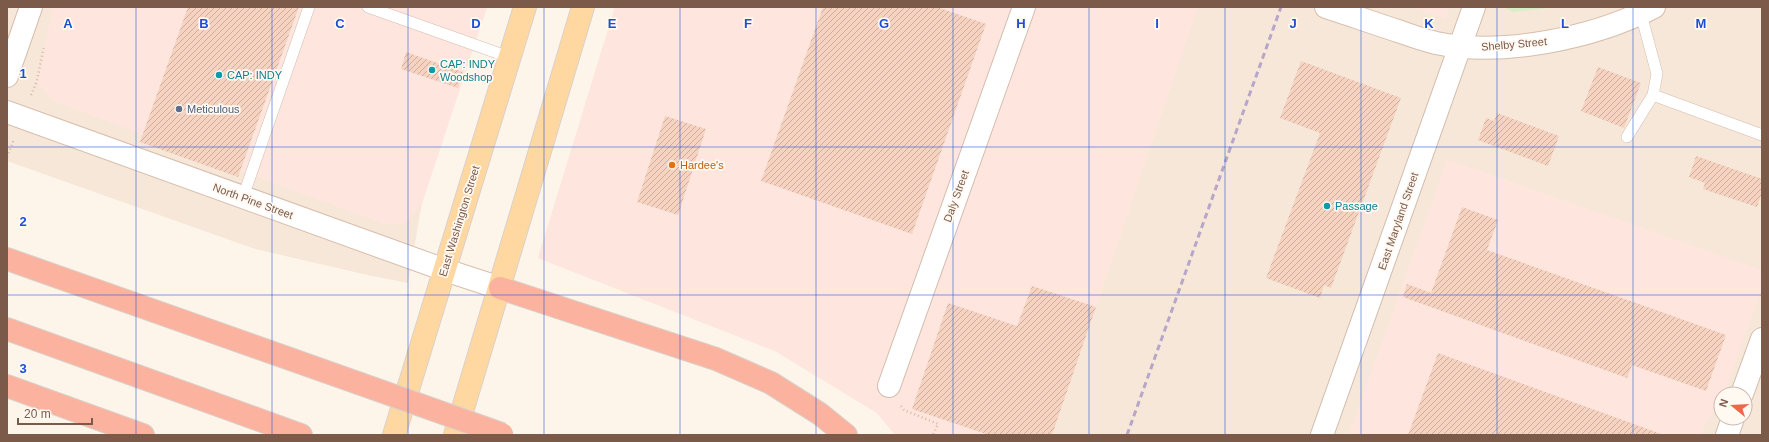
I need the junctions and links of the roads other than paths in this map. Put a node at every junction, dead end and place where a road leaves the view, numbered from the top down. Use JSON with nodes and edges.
{"nodes":[{"id":1,"x":32,"y":7,"type":"edge"},
{"id":2,"x":309,"y":7,"type":"edge"},
{"id":3,"x":368,"y":7,"type":"edge"},
{"id":4,"x":525,"y":7,"type":"edge"},
{"id":5,"x":583,"y":7,"type":"edge"},
{"id":6,"x":1024,"y":7,"type":"edge"},
{"id":7,"x":1326,"y":7,"type":"edge"},
{"id":8,"x":1474,"y":7,"type":"edge"},
{"id":9,"x":1647,"y":10,"type":"edge"},
{"id":10,"x":1460,"y":46,"type":"junction"},
{"id":11,"x":509,"y":57,"type":"junction"},
{"id":12,"x":7,"y":76,"type":"edge"},
{"id":13,"x":1653,"y":95,"type":"junction"},
{"id":14,"x":7,"y":112,"type":"edge"},
{"id":15,"x":1762,"y":135,"type":"edge"},
{"id":16,"x":1627,"y":137,"type":"dead end"},
{"id":17,"x":243,"y":197,"type":"junction"},
{"id":18,"x":7,"y":259,"type":"edge"},
{"id":19,"x":445,"y":270,"type":"junction"},
{"id":20,"x":500,"y":288,"type":"junction"},
{"id":21,"x":14,"y":331,"type":"edge"},
{"id":22,"x":1762,"y":339,"type":"edge"},
{"id":23,"x":7,"y":386,"type":"edge"},
{"id":24,"x":890,"y":386,"type":"road end"},
{"id":25,"x":1745,"y":386,"type":"edge"},
{"id":26,"x":504,"y":434,"type":"edge"},
{"id":27,"x":143,"y":435,"type":"edge"},
{"id":28,"x":301,"y":435,"type":"edge"},
{"id":29,"x":394,"y":435,"type":"edge"},
{"id":30,"x":455,"y":435,"type":"edge"},
{"id":31,"x":846,"y":435,"type":"edge"},
{"id":32,"x":1322,"y":435,"type":"edge"}],
"edges":[{"from":1,"to":12,"type":"street"},
{"from":2,"to":17,"type":"lane"},
{"from":3,"to":11,"type":"lane"},
{"from":4,"to":11,"type":"main road","name":"East Washington Street"},
{"from":5,"to":20,"type":"main road"},
{"from":6,"to":24,"type":"street","name":"Daly Street"},
{"from":7,"to":10,"type":"street","name":"Shelby Street"},
{"from":8,"to":10,"type":"street","name":"East Maryland Street"},
{"from":9,"to":10,"type":"street","name":"Shelby Street"},
{"from":9,"to":13,"type":"lane"},
{"from":10,"to":32,"type":"street","name":"East Maryland Street"},
{"from":11,"to":19,"type":"main road","name":"East Washington Street"},
{"from":13,"to":15,"type":"lane"},
{"from":13,"to":16,"type":"lane"},
{"from":14,"to":17,"type":"street","name":"North Pine Street"},
{"from":17,"to":19,"type":"street","name":"North Pine Street"},
{"from":18,"to":26,"type":"highway","bridge":true},
{"from":19,"to":20,"type":"street","name":"North Pine Street"},
{"from":19,"to":29,"type":"main road","name":"East Washington Street"},
{"from":20,"to":30,"type":"main road"},
{"from":20,"to":31,"type":"highway"},
{"from":21,"to":28,"type":"highway"},
{"from":22,"to":25,"type":"street"},
{"from":23,"to":27,"type":"highway"}]}
